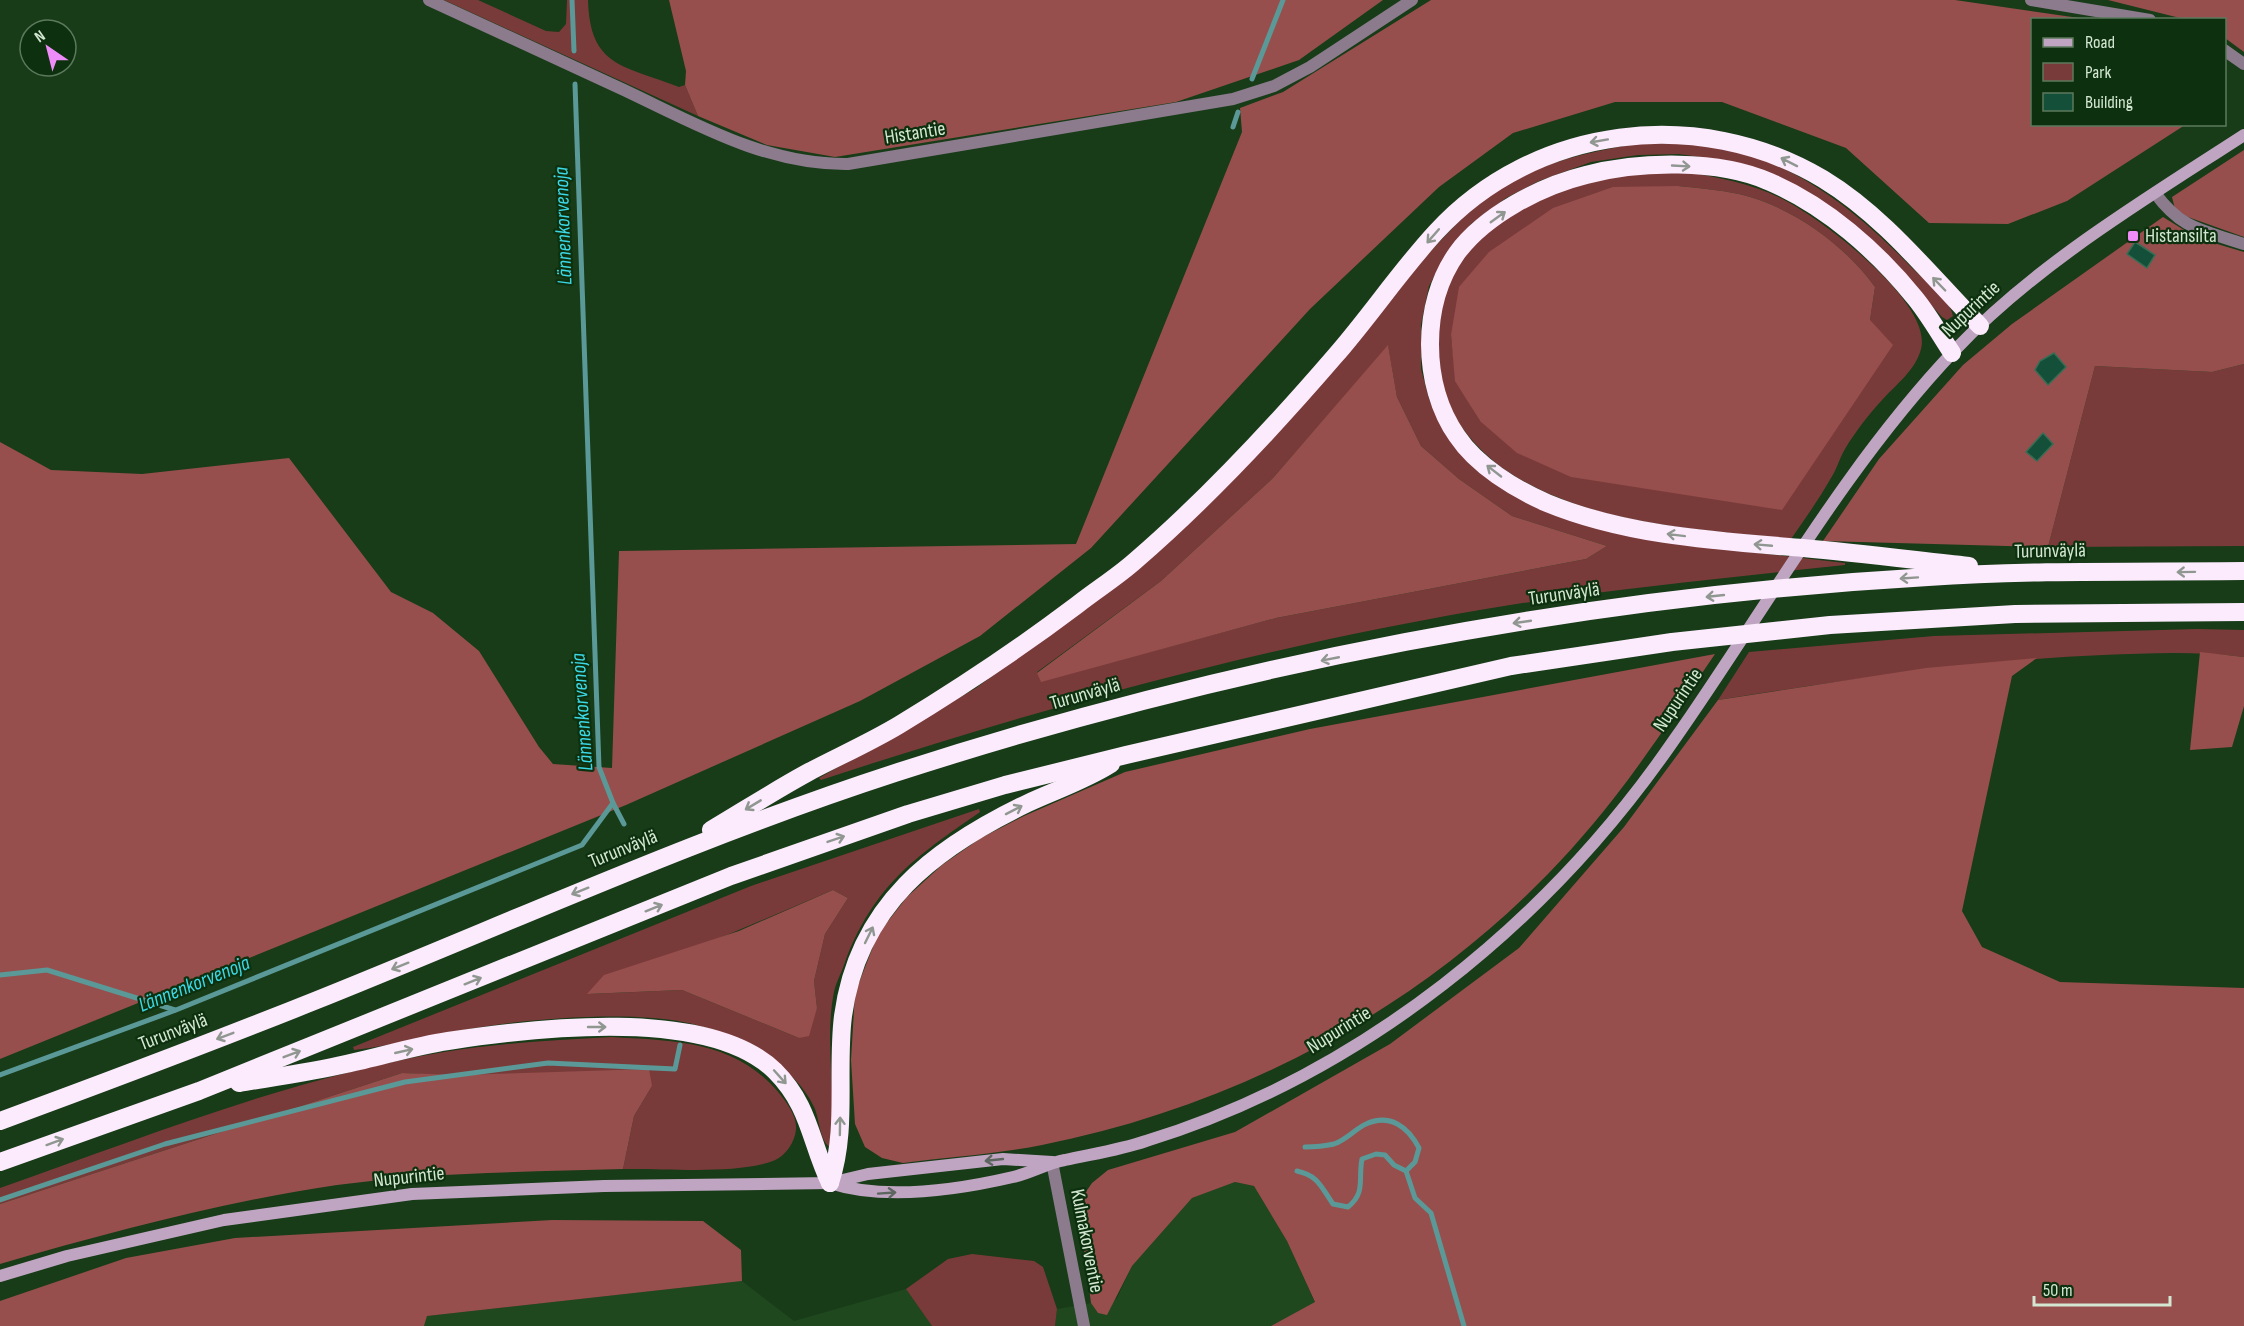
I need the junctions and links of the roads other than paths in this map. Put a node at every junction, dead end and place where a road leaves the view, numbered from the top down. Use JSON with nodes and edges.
{"nodes":[{"id":1,"x":429,"y":0,"type":"edge"},
{"id":2,"x":1412,"y":0,"type":"edge"},
{"id":3,"x":2031,"y":0,"type":"edge"},
{"id":4,"x":2138,"y":18,"type":"edge"},
{"id":5,"x":2226,"y":51,"type":"edge"},
{"id":6,"x":2244,"y":64,"type":"edge"},
{"id":7,"x":2244,"y":135,"type":"edge"},
{"id":8,"x":2156,"y":193,"type":"junction"},
{"id":9,"x":2244,"y":244,"type":"edge"},
{"id":10,"x":1980,"y":326,"type":"junction"},
{"id":11,"x":1952,"y":353,"type":"junction"},
{"id":12,"x":2244,"y":571,"type":"edge"},
{"id":13,"x":2030,"y":573,"type":"junction"},
{"id":14,"x":2244,"y":612,"type":"edge"},
{"id":15,"x":1126,"y":755,"type":"junction"},
{"id":16,"x":673,"y":853,"type":"junction"},
{"id":17,"x":199,"y":1091,"type":"junction"},
{"id":18,"x":0,"y":1121,"type":"edge"},
{"id":19,"x":0,"y":1162,"type":"edge"},
{"id":20,"x":1052,"y":1162,"type":"junction"},
{"id":21,"x":830,"y":1183,"type":"junction"},
{"id":22,"x":0,"y":1276,"type":"edge"},
{"id":23,"x":1084,"y":1326,"type":"edge"}],
"edges":[{"from":1,"to":2,"type":"street","name":"Histantie"},
{"from":3,"to":4,"type":"street"},
{"from":5,"to":6,"type":"street"},
{"from":7,"to":8,"type":"main road","name":"Nupurintie"},
{"from":8,"to":9,"type":"street"},
{"from":8,"to":10,"type":"main road","name":"Nupurintie"},
{"from":10,"to":11,"type":"main road","name":"Nupurintie"},
{"from":10,"to":16,"type":"highway","one_way":true},
{"from":13,"to":11,"type":"highway","one_way":true},
{"from":11,"to":20,"type":"main road","name":"Nupurintie"},
{"from":12,"to":13,"type":"highway","name":"Turunväylä","one_way":true},
{"from":13,"to":16,"type":"highway","name":"Turunväylä","one_way":true},
{"from":14,"to":15,"type":"highway"},
{"from":17,"to":15,"type":"highway","one_way":true},
{"from":21,"to":15,"type":"highway","one_way":true},
{"from":16,"to":18,"type":"highway","name":"Turunväylä","one_way":true},
{"from":19,"to":17,"type":"highway","one_way":true},
{"from":17,"to":21,"type":"highway","one_way":true},
{"from":20,"to":21,"type":"main road","name":"Nupurintie","one_way":true},
{"from":21,"to":20,"type":"main road","name":"Nupurintie","one_way":true},
{"from":20,"to":23,"type":"street","name":"Kulmakorventie"},
{"from":21,"to":22,"type":"main road","name":"Nupurintie"}]}
